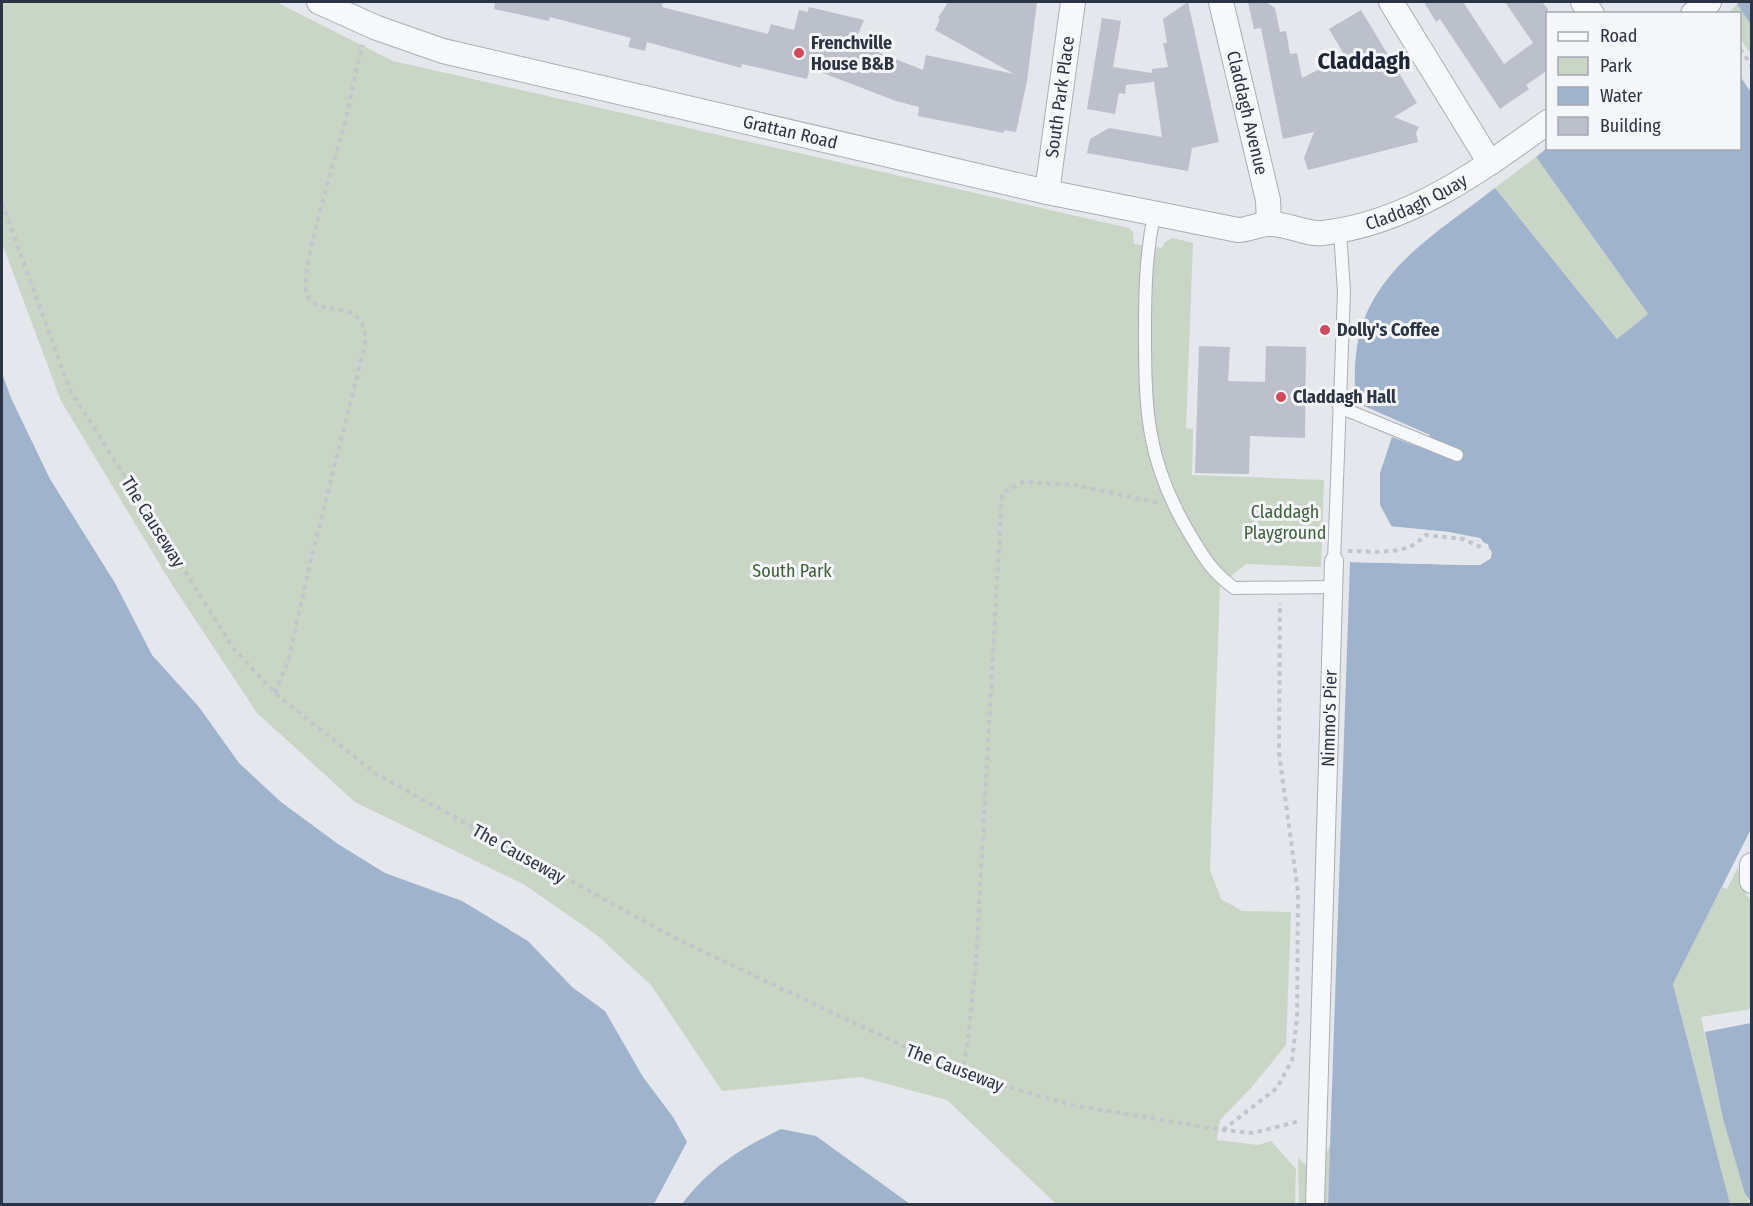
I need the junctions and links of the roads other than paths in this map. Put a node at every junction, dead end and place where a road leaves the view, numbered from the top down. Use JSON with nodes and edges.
{"nodes":[{"id":1,"x":319,"y":2,"type":"edge"},
{"id":2,"x":1073,"y":2,"type":"edge"},
{"id":3,"x":1221,"y":2,"type":"edge"},
{"id":4,"x":1391,"y":2,"type":"edge"},
{"id":5,"x":1709,"y":2,"type":"edge"},
{"id":6,"x":1696,"y":12,"type":"edge"},
{"id":7,"x":1546,"y":123,"type":"edge"},
{"id":8,"x":1490,"y":163,"type":"junction"},
{"id":9,"x":1047,"y":192,"type":"junction"},
{"id":10,"x":1154,"y":215,"type":"junction"},
{"id":11,"x":1269,"y":224,"type":"junction"},
{"id":12,"x":1340,"y":231,"type":"junction"},
{"id":13,"x":1339,"y":407,"type":"junction"},
{"id":14,"x":1457,"y":455,"type":"dead end"},
{"id":15,"x":1334,"y":556,"type":"joint"},
{"id":16,"x":1334,"y":587,"type":"junction"},
{"id":17,"x":1752,"y":865,"type":"edge"},
{"id":18,"x":1752,"y":881,"type":"edge"},
{"id":19,"x":1315,"y":1204,"type":"edge"}],
"edges":[{"from":1,"to":9,"type":"street","name":"Grattan Road"},
{"from":2,"to":9,"type":"street","name":"South Park Place"},
{"from":3,"to":11,"type":"street","name":"Claddagh Avenue"},
{"from":4,"to":8,"type":"street"},
{"from":5,"to":6,"type":"street"},
{"from":7,"to":8,"type":"street","name":"Claddagh Quay"},
{"from":8,"to":12,"type":"street","name":"Claddagh Quay"},
{"from":9,"to":10,"type":"street","name":"Grattan Road"},
{"from":10,"to":11,"type":"street","name":"Grattan Road"},
{"from":10,"to":16,"type":"lane"},
{"from":11,"to":12,"type":"street","name":"Claddagh Quay"},
{"from":12,"to":13,"type":"lane","name":"Nimmo's Pier"},
{"from":13,"to":14,"type":"lane"},
{"from":13,"to":15,"type":"lane","name":"Nimmo's Pier"},
{"from":15,"to":16,"type":"street","name":"Nimmo's Pier"},
{"from":16,"to":19,"type":"street","name":"Nimmo's Pier"},
{"from":17,"to":18,"type":"street"}]}
